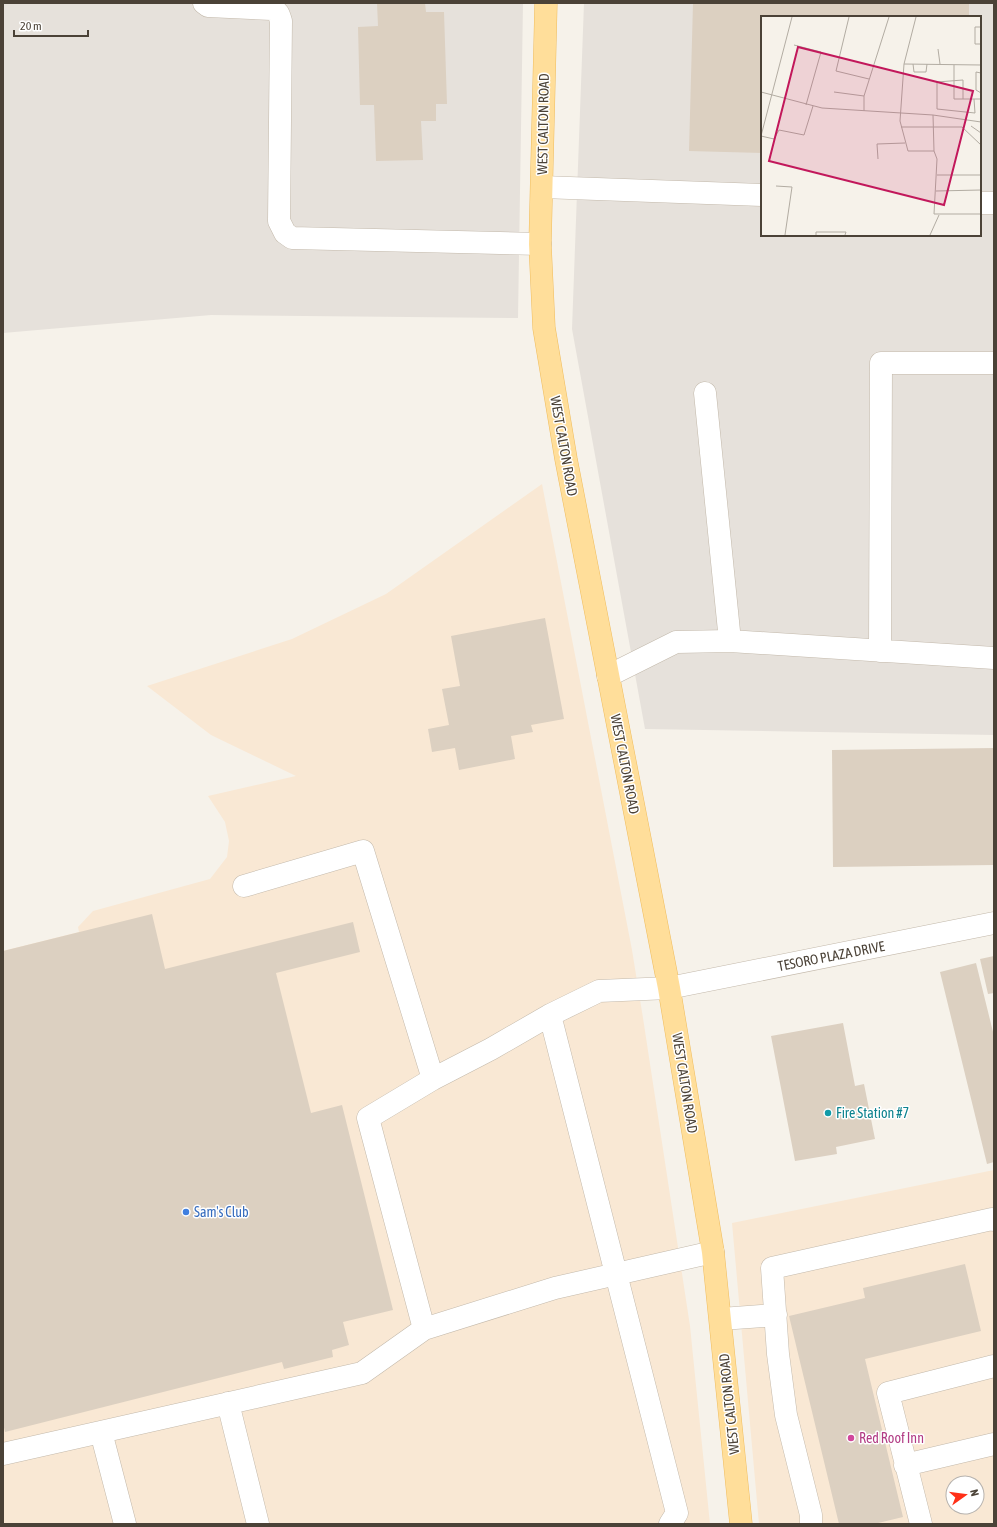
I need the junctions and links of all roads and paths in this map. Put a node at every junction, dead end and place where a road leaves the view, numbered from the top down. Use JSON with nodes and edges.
{"nodes":[{"id":1,"x":204,"y":3,"type":"edge"},
{"id":2,"x":546,"y":3,"type":"edge"},
{"id":3,"x":542,"y":186,"type":"junction"},
{"id":4,"x":761,"y":195,"type":"edge"},
{"id":5,"x":981,"y":203,"type":"edge"},
{"id":6,"x":994,"y":203,"type":"edge"},
{"id":7,"x":540,"y":244,"type":"junction"},
{"id":8,"x":994,"y":363,"type":"edge"},
{"id":9,"x":705,"y":393,"type":"dead end"},
{"id":10,"x":730,"y":641,"type":"junction"},
{"id":11,"x":880,"y":651,"type":"junction"},
{"id":12,"x":994,"y":658,"type":"edge"},
{"id":13,"x":608,"y":676,"type":"junction"},
{"id":14,"x":244,"y":886,"type":"dead end"},
{"id":15,"x":994,"y":923,"type":"edge"},
{"id":16,"x":669,"y":988,"type":"junction"},
{"id":17,"x":550,"y":1015,"type":"junction"},
{"id":18,"x":433,"y":1079,"type":"junction"},
{"id":19,"x":994,"y":1220,"type":"edge"},
{"id":20,"x":713,"y":1252,"type":"junction"},
{"id":21,"x":617,"y":1273,"type":"junction"},
{"id":22,"x":776,"y":1315,"type":"junction"},
{"id":23,"x":721,"y":1319,"type":"junction"},
{"id":24,"x":424,"y":1329,"type":"junction"},
{"id":25,"x":994,"y":1366,"type":"edge"},
{"id":26,"x":228,"y":1403,"type":"junction"},
{"id":27,"x":101,"y":1432,"type":"junction"},
{"id":28,"x":994,"y":1444,"type":"edge"},
{"id":29,"x":3,"y":1454,"type":"edge"},
{"id":30,"x":905,"y":1466,"type":"junction"},
{"id":31,"x":125,"y":1524,"type":"edge"},
{"id":32,"x":258,"y":1524,"type":"edge"},
{"id":33,"x":670,"y":1524,"type":"edge"},
{"id":34,"x":741,"y":1524,"type":"edge"},
{"id":35,"x":811,"y":1524,"type":"edge"},
{"id":36,"x":921,"y":1524,"type":"edge"}],
"edges":[{"from":1,"to":7,"type":"street"},
{"from":2,"to":3,"type":"main road","name":"WEST CALTON ROAD"},
{"from":3,"to":4,"type":"street"},
{"from":3,"to":7,"type":"main road","name":"WEST CALTON ROAD"},
{"from":5,"to":6,"type":"street"},
{"from":7,"to":13,"type":"main road","name":"WEST CALTON ROAD"},
{"from":8,"to":11,"type":"street"},
{"from":9,"to":10,"type":"street"},
{"from":10,"to":11,"type":"street"},
{"from":10,"to":13,"type":"street"},
{"from":11,"to":12,"type":"street"},
{"from":13,"to":16,"type":"main road","name":"WEST CALTON ROAD"},
{"from":14,"to":18,"type":"street"},
{"from":15,"to":16,"type":"street","name":"TESORO PLAZA DRIVE"},
{"from":16,"to":17,"type":"street","name":"TESORO PLAZA DRIVE"},
{"from":16,"to":20,"type":"main road","name":"WEST CALTON ROAD"},
{"from":17,"to":18,"type":"street","name":"TESORO PLAZA DRIVE"},
{"from":17,"to":21,"type":"street"},
{"from":18,"to":24,"type":"street","name":"TESORO PLAZA DRIVE"},
{"from":19,"to":22,"type":"street"},
{"from":20,"to":21,"type":"street"},
{"from":20,"to":23,"type":"main road","name":"WEST CALTON ROAD"},
{"from":21,"to":24,"type":"street"},
{"from":21,"to":33,"type":"street"},
{"from":22,"to":23,"type":"street"},
{"from":22,"to":35,"type":"street"},
{"from":23,"to":34,"type":"main road","name":"WEST CALTON ROAD"},
{"from":24,"to":26,"type":"street"},
{"from":25,"to":30,"type":"street"},
{"from":26,"to":27,"type":"street"},
{"from":26,"to":32,"type":"street"},
{"from":27,"to":29,"type":"street"},
{"from":27,"to":31,"type":"street"},
{"from":28,"to":30,"type":"street"},
{"from":30,"to":36,"type":"street"}]}
